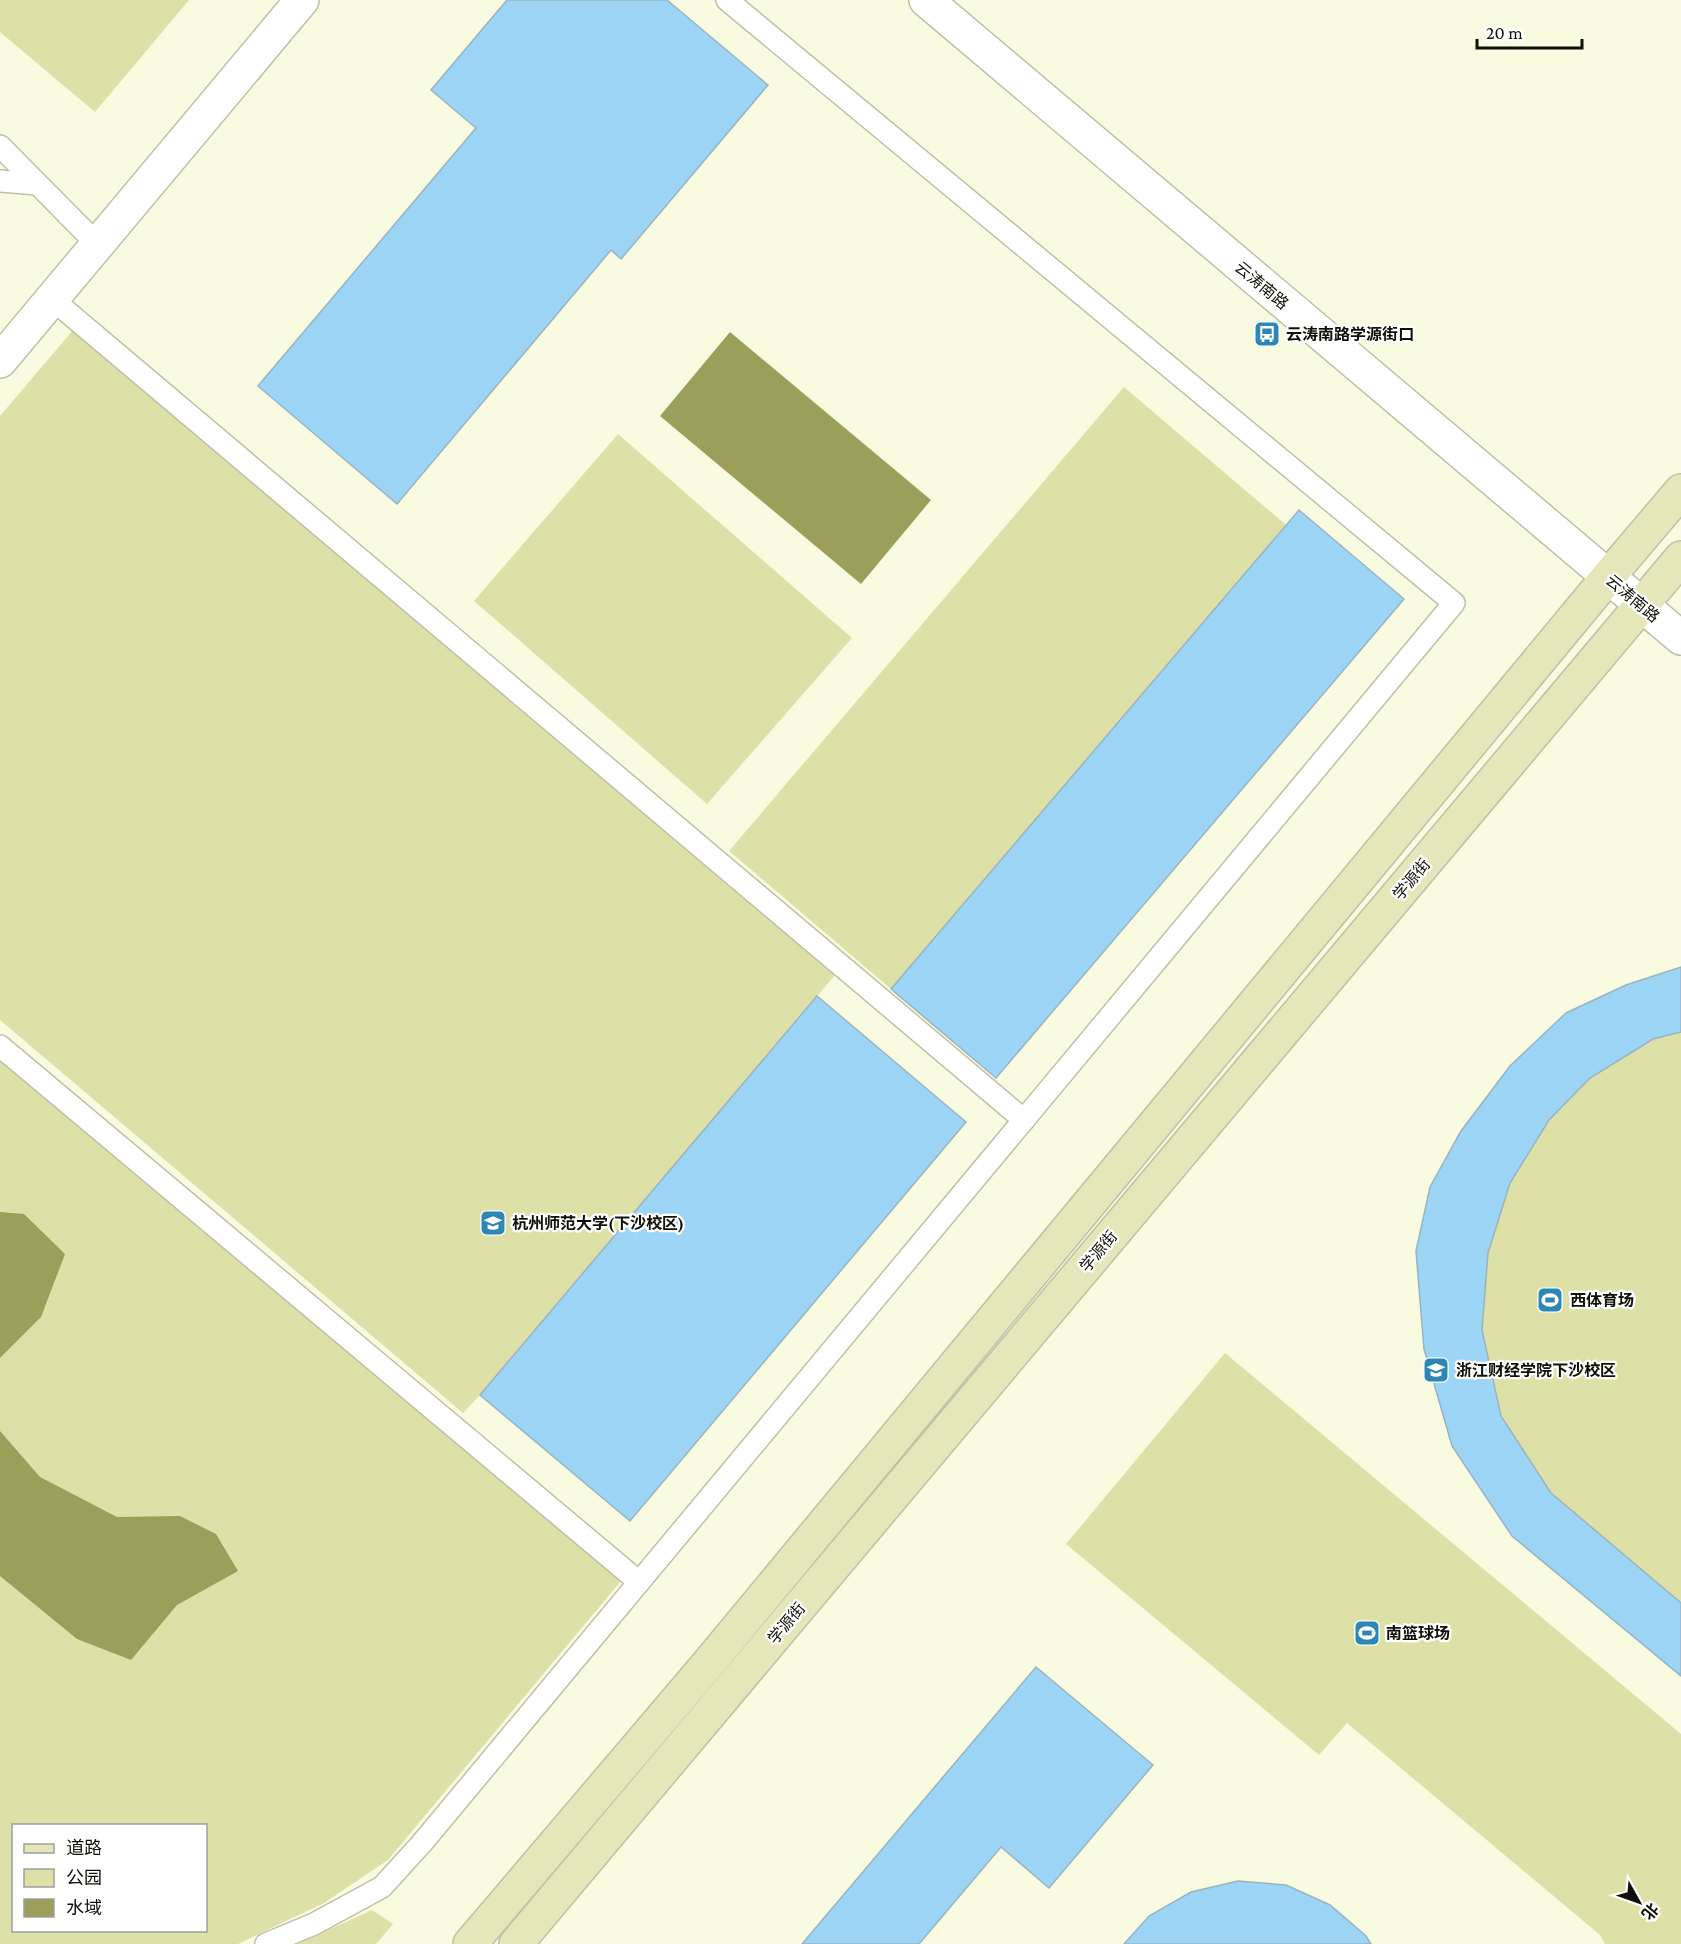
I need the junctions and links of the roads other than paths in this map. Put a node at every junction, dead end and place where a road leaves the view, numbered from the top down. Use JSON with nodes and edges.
{"nodes":[{"id":1,"x":302,"y":0,"type":"edge"},
{"id":2,"x":727,"y":0,"type":"edge"},
{"id":3,"x":926,"y":0,"type":"edge"},
{"id":4,"x":0,"y":146,"type":"edge"},
{"id":5,"x":0,"y":181,"type":"edge"},
{"id":6,"x":36,"y":184,"type":"junction"},
{"id":7,"x":97,"y":244,"type":"junction"},
{"id":8,"x":52,"y":299,"type":"junction"},
{"id":9,"x":0,"y":361,"type":"edge"},
{"id":10,"x":1681,"y":491,"type":"edge"},
{"id":11,"x":1681,"y":558,"type":"edge"},
{"id":12,"x":1608,"y":577,"type":"junction"},
{"id":13,"x":1641,"y":605,"type":"junction"},
{"id":14,"x":1681,"y":638,"type":"edge"},
{"id":15,"x":0,"y":1046,"type":"edge"},
{"id":16,"x":1024,"y":1120,"type":"junction"},
{"id":17,"x":639,"y":1582,"type":"junction"},
{"id":18,"x":266,"y":1944,"type":"edge"},
{"id":19,"x":470,"y":1944,"type":"edge"},
{"id":20,"x":516,"y":1944,"type":"edge"}],
"edges":[{"from":1,"to":7,"type":"street"},
{"from":2,"to":16,"type":"lane"},
{"from":3,"to":12,"type":"street","name":"云涛南路"},
{"from":4,"to":6,"type":"lane"},
{"from":5,"to":6,"type":"lane"},
{"from":6,"to":7,"type":"lane"},
{"from":7,"to":8,"type":"street"},
{"from":8,"to":9,"type":"street"},
{"from":8,"to":16,"type":"lane"},
{"from":10,"to":12,"type":"main road"},
{"from":11,"to":13,"type":"main road","name":"学源街"},
{"from":12,"to":13,"type":"street","name":"云涛南路"},
{"from":12,"to":19,"type":"main road"},
{"from":13,"to":14,"type":"street","name":"云涛南路"},
{"from":13,"to":20,"type":"main road","name":"学源街"},
{"from":15,"to":17,"type":"lane"},
{"from":16,"to":17,"type":"lane"},
{"from":17,"to":18,"type":"lane"}]}
